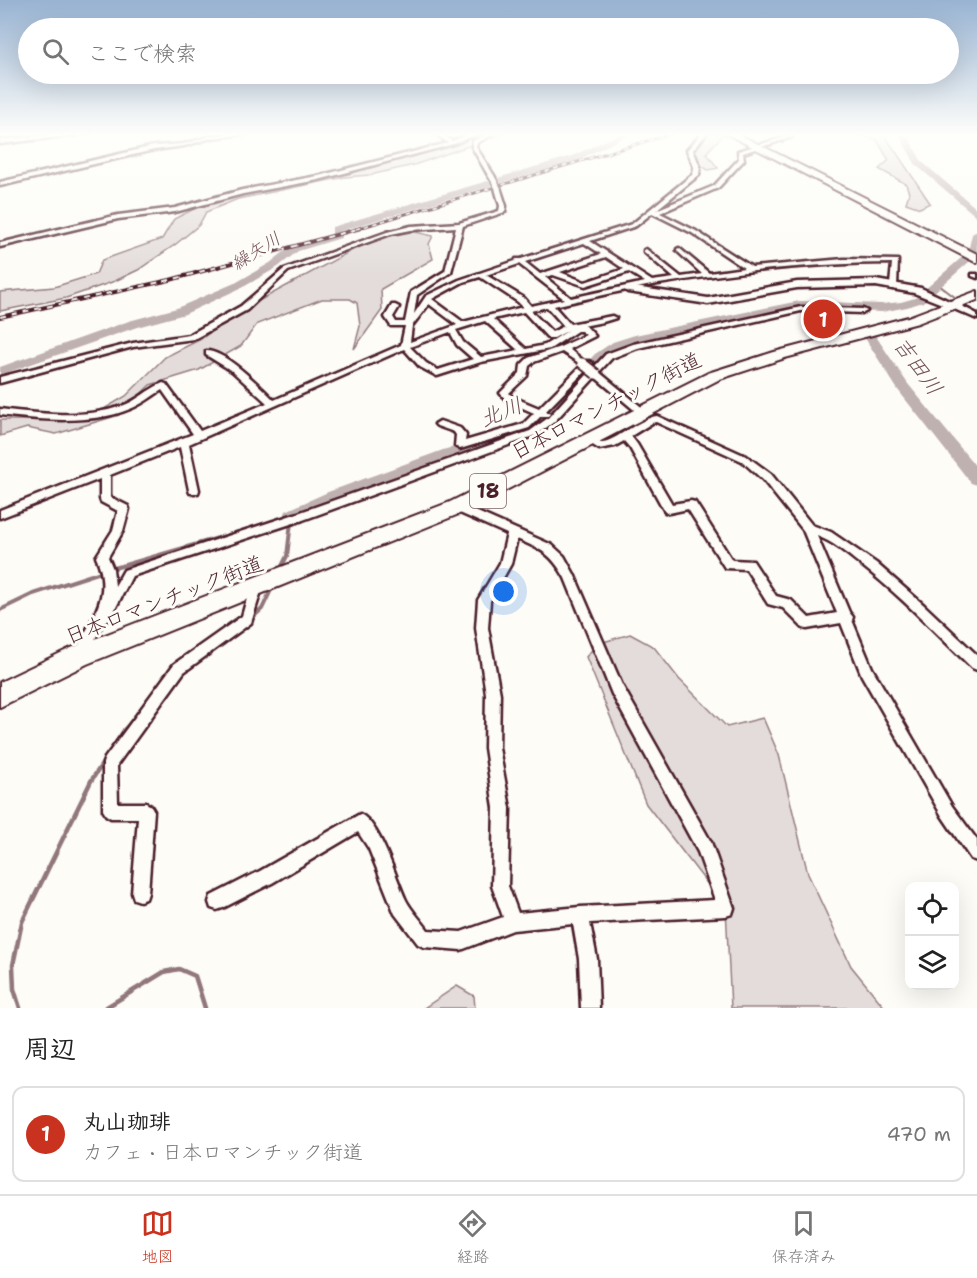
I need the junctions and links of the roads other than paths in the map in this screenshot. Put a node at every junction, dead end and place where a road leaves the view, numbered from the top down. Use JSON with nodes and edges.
{"nodes":[{"id":1,"x":17,"y":180,"type":"edge"},
{"id":2,"x":307,"y":180,"type":"edge"},
{"id":3,"x":494,"y":180,"type":"edge"},
{"id":4,"x":690,"y":180,"type":"edge"},
{"id":5,"x":722,"y":180,"type":"edge"},
{"id":6,"x":822,"y":180,"type":"edge"},
{"id":7,"x":0,"y":184,"type":"edge"},
{"id":8,"x":654,"y":211,"type":"junction"},
{"id":9,"x":460,"y":225,"type":"junction"},
{"id":10,"x":584,"y":240,"type":"junction"},
{"id":11,"x":0,"y":244,"type":"edge"},
{"id":12,"x":679,"y":250,"type":"dead end"},
{"id":13,"x":646,"y":251,"type":"dead end"},
{"id":14,"x":608,"y":254,"type":"junction"},
{"id":15,"x":971,"y":257,"type":"edge"},
{"id":16,"x":518,"y":260,"type":"junction"},
{"id":17,"x":630,"y":269,"type":"junction"},
{"id":18,"x":751,"y":269,"type":"junction"},
{"id":19,"x":553,"y":272,"type":"junction"},
{"id":20,"x":480,"y":274,"type":"junction"},
{"id":21,"x":708,"y":275,"type":"junction"},
{"id":22,"x":539,"y":277,"type":"junction"},
{"id":23,"x":680,"y":279,"type":"junction"},
{"id":24,"x":651,"y":284,"type":"junction"},
{"id":25,"x":894,"y":285,"type":"junction"},
{"id":26,"x":628,"y":289,"type":"junction"},
{"id":27,"x":977,"y":295,"type":"edge"},
{"id":28,"x":428,"y":300,"type":"junction"},
{"id":29,"x":569,"y":300,"type":"junction"},
{"id":30,"x":947,"y":302,"type":"junction"},
{"id":31,"x":548,"y":304,"type":"junction"},
{"id":32,"x":395,"y":307,"type":"dead end"},
{"id":33,"x":526,"y":309,"type":"junction"},
{"id":34,"x":863,"y":311,"type":"dead end"},
{"id":35,"x":977,"y":317,"type":"edge"},
{"id":36,"x":487,"y":318,"type":"junction"},
{"id":37,"x":612,"y":318,"type":"dead end"},
{"id":38,"x":411,"y":324,"type":"junction"},
{"id":39,"x":462,"y":325,"type":"junction"},
{"id":40,"x":567,"y":325,"type":"junction"},
{"id":41,"x":451,"y":328,"type":"junction"},
{"id":42,"x":405,"y":346,"type":"junction"},
{"id":43,"x":563,"y":349,"type":"junction"},
{"id":44,"x":524,"y":351,"type":"junction"},
{"id":45,"x":208,"y":353,"type":"dead end"},
{"id":46,"x":479,"y":360,"type":"junction"},
{"id":47,"x":586,"y":363,"type":"junction"},
{"id":48,"x":592,"y":376,"type":"junction"},
{"id":49,"x":0,"y":380,"type":"edge"},
{"id":50,"x":273,"y":404,"type":"junction"},
{"id":51,"x":0,"y":412,"type":"edge"},
{"id":52,"x":540,"y":412,"type":"junction"},
{"id":53,"x":642,"y":412,"type":"junction"},
{"id":54,"x":554,"y":417,"type":"junction"},
{"id":55,"x":440,"y":424,"type":"dead end"},
{"id":56,"x":198,"y":435,"type":"junction"},
{"id":57,"x":624,"y":435,"type":"junction"},
{"id":58,"x":588,"y":439,"type":"junction"},
{"id":59,"x":184,"y":442,"type":"junction"},
{"id":60,"x":105,"y":472,"type":"junction"},
{"id":61,"x":194,"y":490,"type":"dead end"},
{"id":62,"x":457,"y":507,"type":"junction"},
{"id":63,"x":0,"y":514,"type":"edge"},
{"id":64,"x":808,"y":528,"type":"junction"},
{"id":65,"x":513,"y":533,"type":"junction"},
{"id":66,"x":256,"y":588,"type":"junction"},
{"id":67,"x":847,"y":617,"type":"junction"},
{"id":68,"x":98,"y":620,"type":"junction"},
{"id":69,"x":79,"y":656,"type":"junction"},
{"id":70,"x":977,"y":664,"type":"edge"},
{"id":71,"x":0,"y":695,"type":"edge"},
{"id":72,"x":977,"y":853,"type":"edge"},
{"id":73,"x":140,"y":893,"type":"dead end"},
{"id":74,"x":217,"y":902,"type":"dead end"},
{"id":75,"x":580,"y":915,"type":"junction"},
{"id":76,"x":513,"y":922,"type":"junction"},
{"id":77,"x":590,"y":1008,"type":"edge"}],
"edges":[{"from":1,"to":7,"type":"street"},
{"from":2,"to":11,"type":"street"},
{"from":3,"to":9,"type":"street","bridge":true},
{"from":4,"to":8,"type":"street"},
{"from":5,"to":8,"type":"street"},
{"from":6,"to":15,"type":"highway"},
{"from":8,"to":10,"type":"street"},
{"from":8,"to":18,"type":"street"},
{"from":9,"to":38,"type":"street"},
{"from":9,"to":49,"type":"street"},
{"from":10,"to":14,"type":"street"},
{"from":10,"to":16,"type":"street"},
{"from":12,"to":21,"type":"street"},
{"from":13,"to":23,"type":"street"},
{"from":14,"to":17,"type":"street"},
{"from":14,"to":19,"type":"street"},
{"from":16,"to":20,"type":"street"},
{"from":16,"to":22,"type":"street"},
{"from":17,"to":19,"type":"street"},
{"from":17,"to":24,"type":"street"},
{"from":18,"to":21,"type":"street"},
{"from":18,"to":25,"type":"street"},
{"from":19,"to":22,"type":"street"},
{"from":20,"to":28,"type":"street"},
{"from":20,"to":33,"type":"street"},
{"from":21,"to":23,"type":"street"},
{"from":22,"to":29,"type":"street"},
{"from":23,"to":24,"type":"street"},
{"from":24,"to":26,"type":"street"},
{"from":25,"to":26,"type":"street"},
{"from":25,"to":30,"type":"street"},
{"from":26,"to":29,"type":"street"},
{"from":27,"to":30,"type":"highway","name":"日本ロマンチック街道","number":"18"},
{"from":28,"to":38,"type":"street"},
{"from":28,"to":39,"type":"street"},
{"from":29,"to":31,"type":"street"},
{"from":30,"to":35,"type":"street"},
{"from":30,"to":53,"type":"highway","name":"日本ロマンチック街道","number":"18"},
{"from":31,"to":33,"type":"street"},
{"from":31,"to":40,"type":"street"},
{"from":32,"to":38,"type":"street"},
{"from":33,"to":36,"type":"street"},
{"from":33,"to":40,"type":"street"},
{"from":34,"to":48,"type":"street"},
{"from":36,"to":39,"type":"street"},
{"from":36,"to":44,"type":"street"},
{"from":37,"to":40,"type":"street"},
{"from":38,"to":42,"type":"street"},
{"from":39,"to":41,"type":"street"},
{"from":41,"to":42,"type":"street"},
{"from":41,"to":46,"type":"street"},
{"from":42,"to":46,"type":"street"},
{"from":42,"to":50,"type":"street"},
{"from":43,"to":44,"type":"street"},
{"from":43,"to":47,"type":"street"},
{"from":43,"to":52,"type":"street"},
{"from":44,"to":46,"type":"street"},
{"from":45,"to":50,"type":"street"},
{"from":47,"to":48,"type":"street","bridge":true},
{"from":47,"to":52,"type":"street"},
{"from":48,"to":53,"type":"street"},
{"from":48,"to":54,"type":"street"},
{"from":50,"to":56,"type":"street"},
{"from":51,"to":56,"type":"street"},
{"from":52,"to":54,"type":"street"},
{"from":52,"to":55,"type":"street"},
{"from":53,"to":58,"type":"highway","name":"日本ロマンチック街道","number":"18"},
{"from":54,"to":68,"type":"street"},
{"from":56,"to":59,"type":"street"},
{"from":57,"to":58,"type":"street"},
{"from":57,"to":64,"type":"street"},
{"from":57,"to":67,"type":"street"},
{"from":58,"to":62,"type":"highway","name":"日本ロマンチック街道","number":"18"},
{"from":59,"to":60,"type":"street"},
{"from":59,"to":61,"type":"street"},
{"from":60,"to":63,"type":"street"},
{"from":60,"to":68,"type":"street"},
{"from":62,"to":65,"type":"street"},
{"from":62,"to":66,"type":"highway","name":"日本ロマンチック街道","number":"18"},
{"from":64,"to":67,"type":"street"},
{"from":64,"to":70,"type":"street"},
{"from":65,"to":75,"type":"street"},
{"from":65,"to":76,"type":"street"},
{"from":66,"to":69,"type":"highway","name":"日本ロマンチック街道","number":"18"},
{"from":66,"to":73,"type":"street"},
{"from":67,"to":72,"type":"street"},
{"from":68,"to":69,"type":"street"},
{"from":69,"to":71,"type":"highway","name":"日本ロマンチック街道","number":"18"},
{"from":74,"to":76,"type":"street"},
{"from":75,"to":76,"type":"street"},
{"from":75,"to":77,"type":"street"}]}
